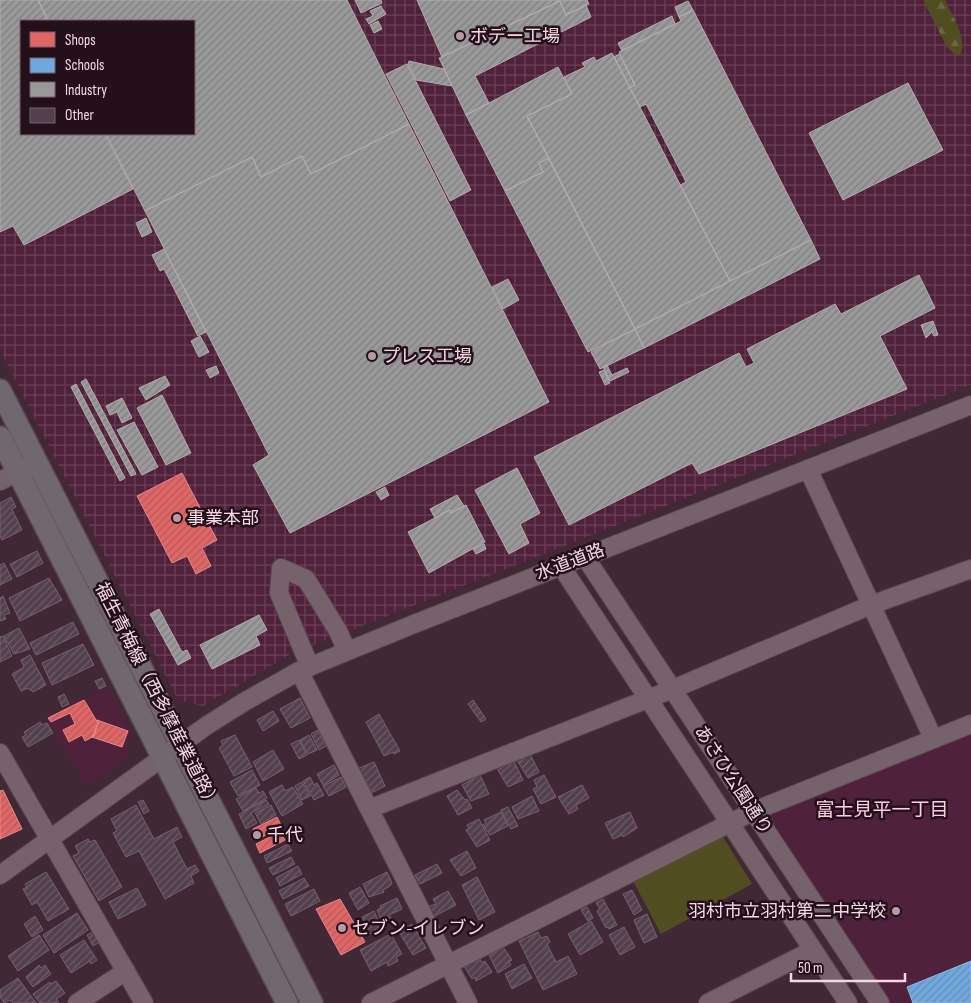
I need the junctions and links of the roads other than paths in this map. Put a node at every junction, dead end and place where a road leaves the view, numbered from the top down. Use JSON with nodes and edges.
{"nodes":[{"id":1,"x":0,"y":390,"type":"edge"},
{"id":2,"x":971,"y":406,"type":"edge"},
{"id":3,"x":0,"y":437,"type":"edge"},
{"id":4,"x":37,"y":463,"type":"junction"},
{"id":5,"x":808,"y":469,"type":"junction"},
{"id":6,"x":9,"y":477,"type":"edge"},
{"id":7,"x":586,"y":557,"type":"junction"},
{"id":8,"x":561,"y":566,"type":"junction"},
{"id":9,"x":971,"y":569,"type":"edge"},
{"id":10,"x":871,"y":605,"type":"junction"},
{"id":11,"x":347,"y":651,"type":"junction"},
{"id":12,"x":305,"y":669,"type":"junction"},
{"id":13,"x":673,"y":689,"type":"junction"},
{"id":14,"x":647,"y":699,"type":"junction"},
{"id":15,"x":971,"y":724,"type":"edge"},
{"id":16,"x":933,"y":738,"type":"junction"},
{"id":17,"x":182,"y":744,"type":"junction"},
{"id":18,"x":0,"y":753,"type":"edge"},
{"id":19,"x":163,"y":758,"type":"junction"},
{"id":20,"x":369,"y":809,"type":"junction"},
{"id":21,"x":754,"y":811,"type":"junction"},
{"id":22,"x":731,"y":824,"type":"junction"},
{"id":23,"x":50,"y":839,"type":"junction"},
{"id":24,"x":0,"y":875,"type":"edge"},
{"id":25,"x":813,"y":950,"type":"junction"},
{"id":26,"x":448,"y":964,"type":"junction"},
{"id":27,"x":126,"y":972,"type":"junction"},
{"id":28,"x":88,"y":1000,"type":"edge"},
{"id":29,"x":144,"y":1003,"type":"edge"},
{"id":30,"x":287,"y":1003,"type":"edge"},
{"id":31,"x":312,"y":1003,"type":"edge"},
{"id":32,"x":371,"y":1003,"type":"edge"},
{"id":33,"x":468,"y":1003,"type":"edge"},
{"id":34,"x":708,"y":1003,"type":"edge"},
{"id":35,"x":848,"y":1003,"type":"edge"},
{"id":36,"x":880,"y":1003,"type":"edge"}],
"edges":[{"from":1,"to":4,"type":"main road","name":"福生青梅線（西多摩産業道路）"},
{"from":2,"to":5,"type":"street","name":"水道道路"},
{"from":3,"to":6,"type":"main road","name":"福生青梅線（西多摩産業道路）"},
{"from":4,"to":6,"type":"street"},
{"from":4,"to":17,"type":"main road","name":"福生青梅線（西多摩産業道路）"},
{"from":5,"to":7,"type":"street","name":"水道道路"},
{"from":5,"to":10,"type":"street"},
{"from":6,"to":19,"type":"main road","name":"福生青梅線（西多摩産業道路）"},
{"from":7,"to":8,"type":"street","name":"水道道路"},
{"from":7,"to":13,"type":"street","name":"あさひ公園通り"},
{"from":8,"to":11,"type":"street","name":"水道道路"},
{"from":8,"to":14,"type":"street","name":"あさひ公園通り"},
{"from":9,"to":10,"type":"street"},
{"from":10,"to":13,"type":"street"},
{"from":10,"to":16,"type":"street"},
{"from":11,"to":12,"type":"street","name":"水道道路"},
{"from":11,"to":12,"type":"street"},
{"from":12,"to":17,"type":"street","name":"水道道路"},
{"from":12,"to":20,"type":"street"},
{"from":13,"to":14,"type":"street"},
{"from":13,"to":21,"type":"street","name":"あさひ公園通り"},
{"from":14,"to":20,"type":"street"},
{"from":14,"to":22,"type":"street","name":"あさひ公園通り"},
{"from":15,"to":16,"type":"street"},
{"from":16,"to":21,"type":"street"},
{"from":17,"to":19,"type":"street","name":"水道道路"},
{"from":17,"to":31,"type":"main road","name":"福生青梅線（西多摩産業道路）"},
{"from":18,"to":23,"type":"street"},
{"from":19,"to":23,"type":"street","name":"水道道路"},
{"from":19,"to":30,"type":"main road","name":"福生青梅線（西多摩産業道路）"},
{"from":20,"to":26,"type":"street"},
{"from":21,"to":22,"type":"street"},
{"from":21,"to":36,"type":"street","name":"あさひ公園通り"},
{"from":22,"to":25,"type":"street","name":"あさひ公園通り"},
{"from":22,"to":26,"type":"street"},
{"from":23,"to":24,"type":"street","name":"水道道路"},
{"from":23,"to":27,"type":"street"},
{"from":25,"to":34,"type":"street"},
{"from":25,"to":35,"type":"street","name":"あさひ公園通り"},
{"from":26,"to":32,"type":"street"},
{"from":26,"to":33,"type":"street"},
{"from":27,"to":28,"type":"street"},
{"from":27,"to":29,"type":"street"}]}
